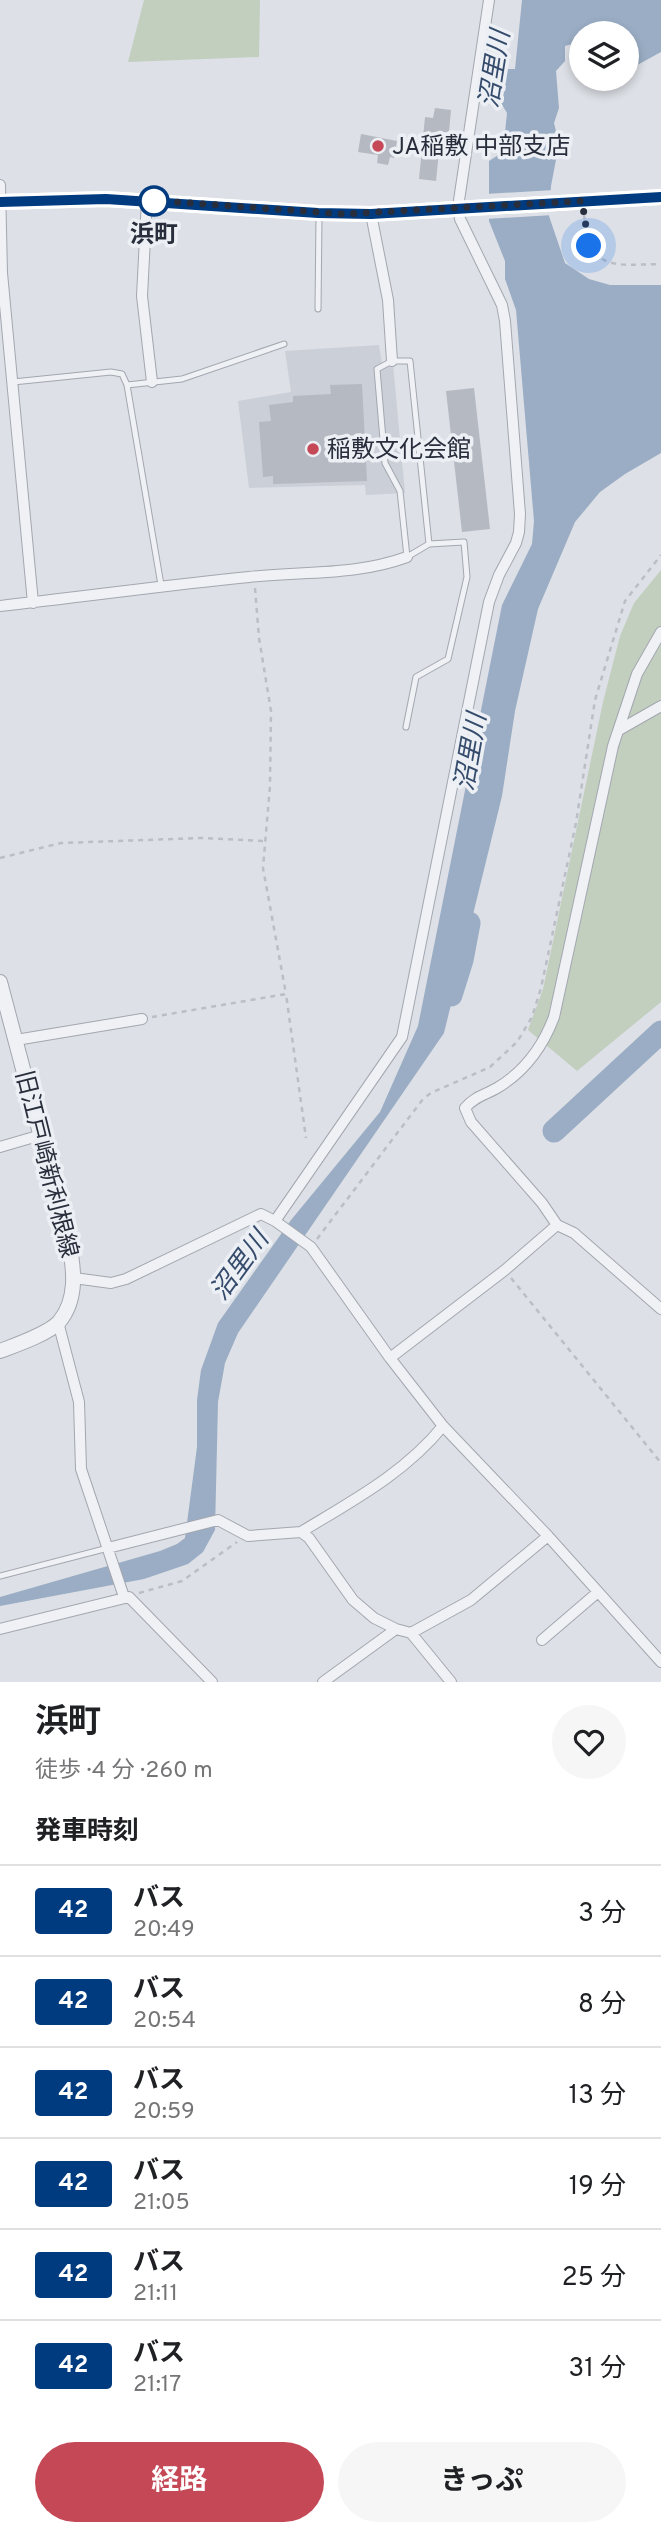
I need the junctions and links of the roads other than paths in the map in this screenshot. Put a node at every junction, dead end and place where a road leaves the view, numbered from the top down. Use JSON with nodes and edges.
{"nodes":[{"id":1,"x":489,"y":0,"type":"edge"},
{"id":2,"x":0,"y":185,"type":"edge"},
{"id":3,"x":661,"y":197,"type":"edge"},
{"id":4,"x":147,"y":200,"type":"junction"},
{"id":5,"x":0,"y":202,"type":"edge"},
{"id":6,"x":463,"y":207,"type":"junction"},
{"id":7,"x":318,"y":213,"type":"junction"},
{"id":8,"x":371,"y":214,"type":"junction"},
{"id":9,"x":318,"y":309,"type":"dead end"},
{"id":10,"x":284,"y":344,"type":"dead end"},
{"id":11,"x":392,"y":361,"type":"junction"},
{"id":12,"x":13,"y":382,"type":"junction"},
{"id":13,"x":152,"y":382,"type":"junction"},
{"id":14,"x":127,"y":385,"type":"junction"},
{"id":15,"x":429,"y":544,"type":"junction"},
{"id":16,"x":407,"y":557,"type":"junction"},
{"id":17,"x":161,"y":585,"type":"junction"},
{"id":18,"x":33,"y":603,"type":"junction"},
{"id":19,"x":0,"y":606,"type":"edge"},
{"id":20,"x":661,"y":632,"type":"edge"},
{"id":21,"x":661,"y":706,"type":"edge"},
{"id":22,"x":406,"y":727,"type":"dead end"},
{"id":23,"x":619,"y":730,"type":"junction"},
{"id":24,"x":0,"y":982,"type":"edge"},
{"id":25,"x":142,"y":1018,"type":"road end"},
{"id":26,"x":16,"y":1040,"type":"junction"},
{"id":27,"x":41,"y":1135,"type":"junction"},
{"id":28,"x":0,"y":1147,"type":"edge"},
{"id":29,"x":277,"y":1222,"type":"junction"},
{"id":30,"x":557,"y":1225,"type":"junction"},
{"id":31,"x":75,"y":1278,"type":"junction"},
{"id":32,"x":661,"y":1309,"type":"edge"},
{"id":33,"x":58,"y":1322,"type":"junction"},
{"id":34,"x":0,"y":1351,"type":"edge"},
{"id":35,"x":390,"y":1358,"type":"junction"},
{"id":36,"x":443,"y":1426,"type":"junction"},
{"id":37,"x":301,"y":1532,"type":"junction"},
{"id":38,"x":548,"y":1536,"type":"junction"},
{"id":39,"x":108,"y":1548,"type":"junction"},
{"id":40,"x":0,"y":1576,"type":"edge"},
{"id":41,"x":598,"y":1592,"type":"junction"},
{"id":42,"x":127,"y":1597,"type":"junction"},
{"id":43,"x":0,"y":1629,"type":"edge"},
{"id":44,"x":396,"y":1629,"type":"junction"},
{"id":45,"x":411,"y":1633,"type":"junction"},
{"id":46,"x":542,"y":1640,"type":"dead end"},
{"id":47,"x":661,"y":1662,"type":"edge"},
{"id":48,"x":212,"y":1682,"type":"edge"},
{"id":49,"x":323,"y":1682,"type":"edge"},
{"id":50,"x":451,"y":1682,"type":"edge"}],
"edges":[{"from":1,"to":6,"type":"street"},
{"from":2,"to":5,"type":"street"},
{"from":3,"to":6,"type":"main road"},
{"from":4,"to":5,"type":"main road"},
{"from":4,"to":7,"type":"main road"},
{"from":4,"to":13,"type":"street"},
{"from":5,"to":12,"type":"street"},
{"from":6,"to":8,"type":"main road"},
{"from":6,"to":29,"type":"street"},
{"from":7,"to":8,"type":"main road"},
{"from":7,"to":9,"type":"lane"},
{"from":8,"to":11,"type":"street"},
{"from":10,"to":13,"type":"lane"},
{"from":11,"to":15,"type":"lane"},
{"from":11,"to":16,"type":"lane"},
{"from":12,"to":14,"type":"lane"},
{"from":12,"to":18,"type":"street"},
{"from":13,"to":14,"type":"lane"},
{"from":14,"to":17,"type":"lane"},
{"from":15,"to":16,"type":"lane"},
{"from":15,"to":22,"type":"lane"},
{"from":16,"to":17,"type":"street"},
{"from":17,"to":18,"type":"street"},
{"from":18,"to":19,"type":"street"},
{"from":20,"to":23,"type":"street"},
{"from":21,"to":23,"type":"street"},
{"from":23,"to":30,"type":"street"},
{"from":24,"to":26,"type":"street","name":"旧江戸崎新利根線"},
{"from":25,"to":26,"type":"street"},
{"from":26,"to":27,"type":"street","name":"旧江戸崎新利根線"},
{"from":27,"to":28,"type":"street"},
{"from":27,"to":31,"type":"street","name":"旧江戸崎新利根線"},
{"from":29,"to":31,"type":"street"},
{"from":29,"to":35,"type":"street"},
{"from":30,"to":32,"type":"street"},
{"from":30,"to":35,"type":"street"},
{"from":31,"to":33,"type":"street","name":"旧江戸崎新利根線"},
{"from":33,"to":34,"type":"street"},
{"from":33,"to":39,"type":"street"},
{"from":35,"to":36,"type":"street"},
{"from":36,"to":37,"type":"street"},
{"from":36,"to":38,"type":"street"},
{"from":37,"to":39,"type":"street"},
{"from":37,"to":44,"type":"street"},
{"from":38,"to":41,"type":"street"},
{"from":38,"to":45,"type":"street"},
{"from":39,"to":40,"type":"lane"},
{"from":39,"to":42,"type":"street"},
{"from":41,"to":46,"type":"street"},
{"from":41,"to":47,"type":"street"},
{"from":42,"to":43,"type":"street"},
{"from":42,"to":48,"type":"street"},
{"from":44,"to":45,"type":"street"},
{"from":44,"to":49,"type":"street"},
{"from":45,"to":50,"type":"street"}]}
